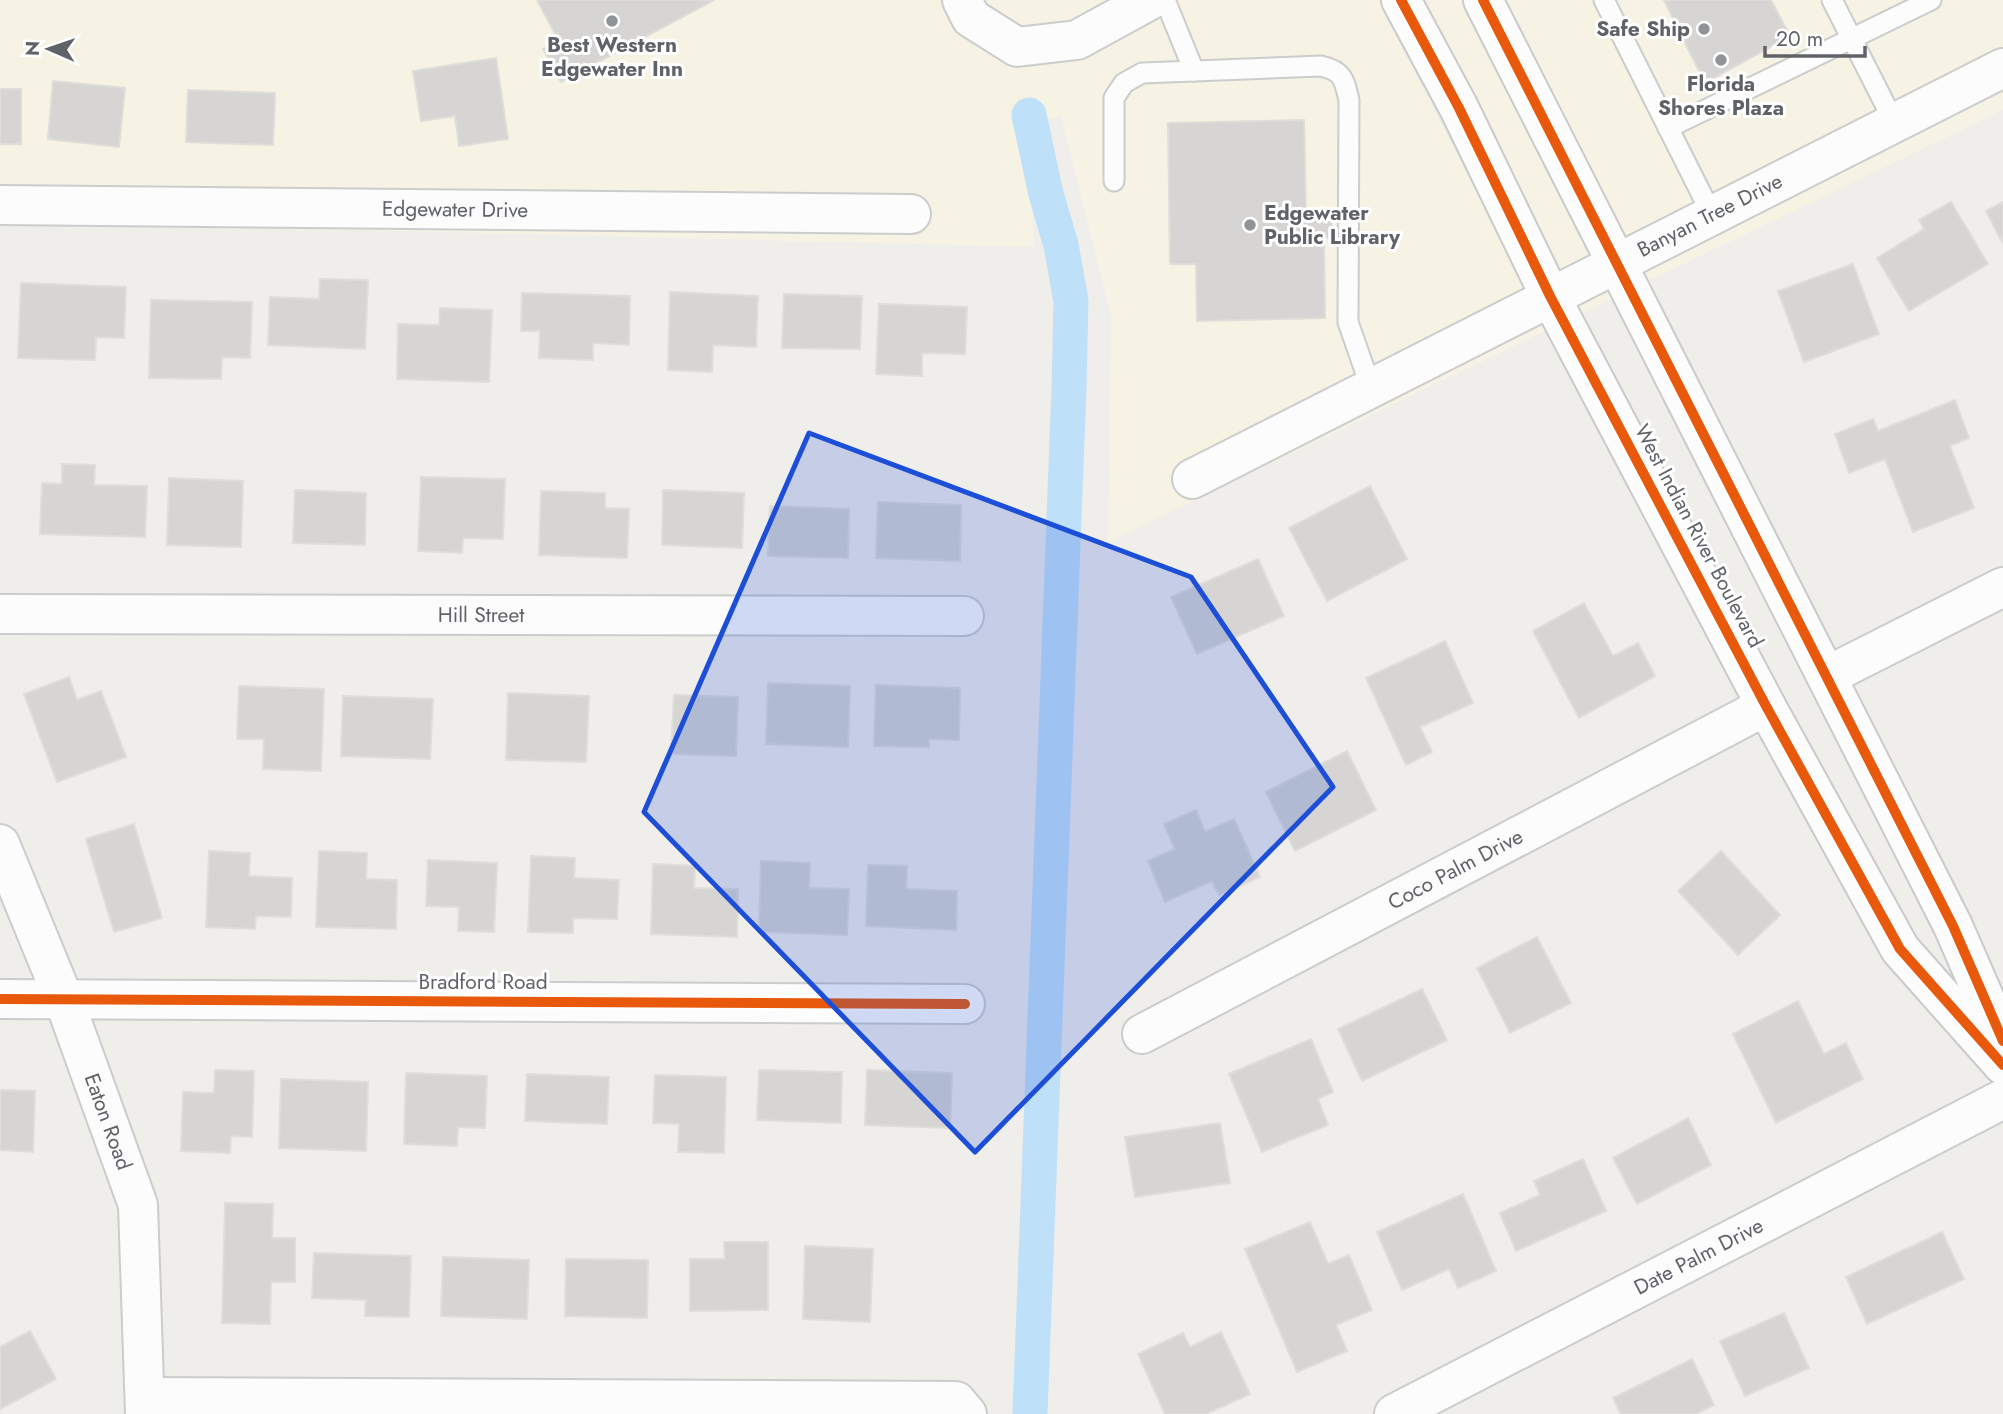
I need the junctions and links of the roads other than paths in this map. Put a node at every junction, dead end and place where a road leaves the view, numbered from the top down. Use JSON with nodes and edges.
{"nodes":[{"id":1,"x":962,"y":0,"type":"edge"},
{"id":2,"x":1401,"y":0,"type":"edge"},
{"id":3,"x":1483,"y":0,"type":"edge"},
{"id":4,"x":1604,"y":0,"type":"edge"},
{"id":5,"x":1832,"y":0,"type":"edge"},
{"id":6,"x":1931,"y":0,"type":"edge"},
{"id":7,"x":1150,"y":1,"type":"edge"},
{"id":8,"x":1852,"y":40,"type":"junction"},
{"id":9,"x":2003,"y":68,"type":"edge"},
{"id":10,"x":1194,"y":71,"type":"junction"},
{"id":11,"x":1894,"y":122,"type":"junction"},
{"id":12,"x":1668,"y":128,"type":"junction"},
{"id":13,"x":1114,"y":181,"type":"dead end"},
{"id":14,"x":0,"y":205,"type":"edge"},
{"id":15,"x":1711,"y":213,"type":"junction"},
{"id":16,"x":911,"y":214,"type":"dead end"},
{"id":17,"x":1616,"y":265,"type":"junction"},
{"id":18,"x":1550,"y":296,"type":"junction"},
{"id":19,"x":1371,"y":388,"type":"junction"},
{"id":20,"x":1192,"y":479,"type":"dead end"},
{"id":21,"x":2003,"y":587,"type":"edge"},
{"id":22,"x":0,"y":614,"type":"edge"},
{"id":23,"x":964,"y":615,"type":"dead end"},
{"id":24,"x":1827,"y":676,"type":"junction"},
{"id":25,"x":1766,"y":706,"type":"junction"},
{"id":26,"x":0,"y":844,"type":"edge"},
{"id":27,"x":0,"y":999,"type":"edge"},
{"id":28,"x":64,"y":1000,"type":"junction"},
{"id":29,"x":965,"y":1003,"type":"dead end"},
{"id":30,"x":1142,"y":1034,"type":"dead end"},
{"id":31,"x":2003,"y":1041,"type":"edge"},
{"id":32,"x":2003,"y":1065,"type":"edge"},
{"id":33,"x":2003,"y":1099,"type":"edge"},
{"id":34,"x":145,"y":1406,"type":"edge"},
{"id":35,"x":967,"y":1414,"type":"edge"},
{"id":36,"x":1394,"y":1414,"type":"edge"}],
"edges":[{"from":1,"to":7,"type":"street"},
{"from":2,"to":18,"type":"street","name":"West Indian River Boulevard"},
{"from":3,"to":17,"type":"street"},
{"from":4,"to":12,"type":"lane"},
{"from":5,"to":8,"type":"lane"},
{"from":6,"to":8,"type":"lane"},
{"from":7,"to":10,"type":"lane"},
{"from":8,"to":11,"type":"lane"},
{"from":8,"to":12,"type":"lane"},
{"from":9,"to":11,"type":"street","name":"Banyan Tree Drive"},
{"from":10,"to":13,"type":"lane"},
{"from":10,"to":19,"type":"lane"},
{"from":11,"to":15,"type":"street","name":"Banyan Tree Drive"},
{"from":12,"to":15,"type":"lane"},
{"from":14,"to":16,"type":"street","name":"Edgewater Drive"},
{"from":15,"to":17,"type":"street","name":"Banyan Tree Drive"},
{"from":17,"to":18,"type":"street","name":"Banyan Tree Drive"},
{"from":17,"to":24,"type":"street"},
{"from":18,"to":19,"type":"street","name":"Banyan Tree Drive"},
{"from":18,"to":25,"type":"street","name":"West Indian River Boulevard"},
{"from":19,"to":20,"type":"street","name":"Banyan Tree Drive"},
{"from":21,"to":24,"type":"street"},
{"from":22,"to":23,"type":"street","name":"Hill Street"},
{"from":24,"to":31,"type":"street"},
{"from":25,"to":30,"type":"street","name":"Coco Palm Drive"},
{"from":25,"to":32,"type":"street","name":"West Indian River Boulevard"},
{"from":26,"to":28,"type":"street","name":"Eaton Road"},
{"from":27,"to":28,"type":"street","name":"Bradford Road"},
{"from":28,"to":29,"type":"street","name":"Bradford Road"},
{"from":28,"to":34,"type":"street","name":"Eaton Road"},
{"from":33,"to":36,"type":"street","name":"Date Palm Drive"},
{"from":34,"to":35,"type":"street"}]}
